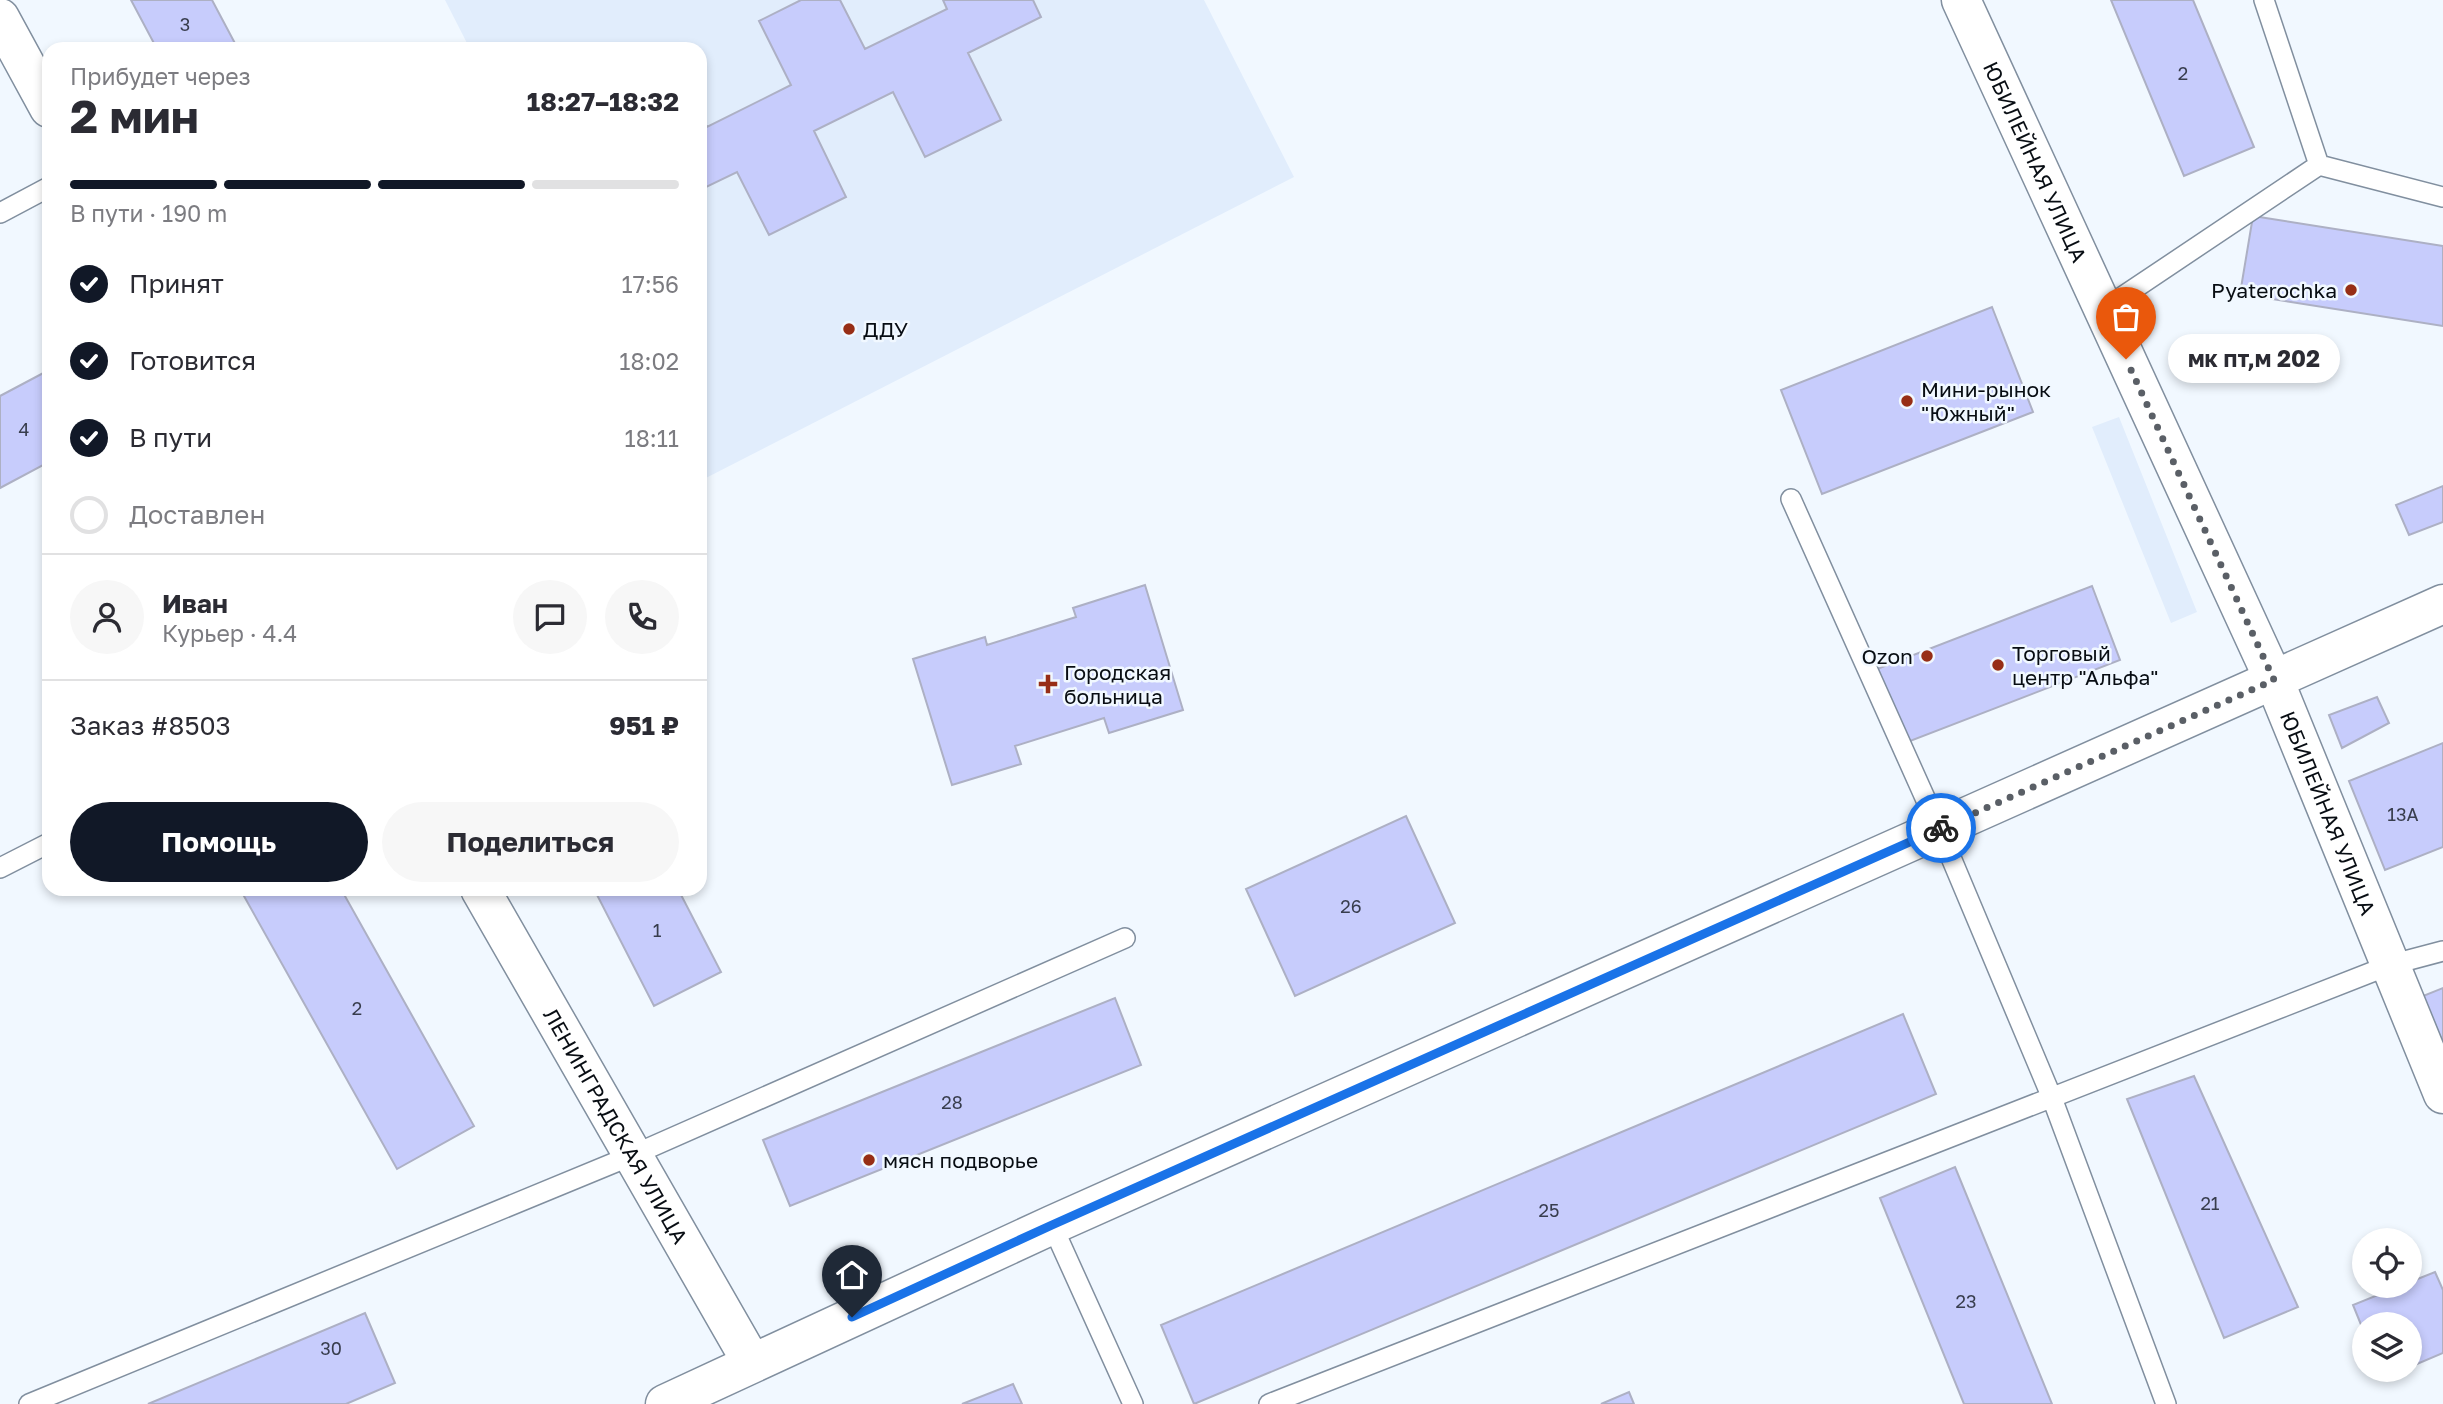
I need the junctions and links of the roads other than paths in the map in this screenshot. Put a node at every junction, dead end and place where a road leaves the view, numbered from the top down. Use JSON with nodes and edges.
{"nodes":[{"id":1,"x":1961,"y":0,"type":"edge"},
{"id":2,"x":2264,"y":0,"type":"edge"},
{"id":3,"x":0,"y":18,"type":"edge"},
{"id":4,"x":42,"y":95,"type":"edge"},
{"id":5,"x":2319,"y":165,"type":"junction"},
{"id":6,"x":42,"y":191,"type":"edge"},
{"id":7,"x":2443,"y":197,"type":"edge"},
{"id":8,"x":0,"y":213,"type":"edge"},
{"id":9,"x":2104,"y":309,"type":"junction"},
{"id":10,"x":1791,"y":499,"type":"dead end"},
{"id":11,"x":2443,"y":604,"type":"edge"},
{"id":12,"x":2274,"y":680,"type":"junction"},
{"id":13,"x":1939,"y":829,"type":"junction"},
{"id":14,"x":42,"y":847,"type":"edge"},
{"id":15,"x":0,"y":868,"type":"edge"},
{"id":16,"x":484,"y":896,"type":"edge"},
{"id":17,"x":1125,"y":939,"type":"dead end"},
{"id":18,"x":2443,"y":950,"type":"edge"},
{"id":19,"x":2390,"y":965,"type":"junction"},
{"id":20,"x":2443,"y":1094,"type":"edge"},
{"id":21,"x":2052,"y":1098,"type":"junction"},
{"id":22,"x":633,"y":1155,"type":"junction"},
{"id":23,"x":1052,"y":1225,"type":"junction"},
{"id":24,"x":752,"y":1363,"type":"junction"},
{"id":25,"x":29,"y":1404,"type":"edge"},
{"id":26,"x":666,"y":1404,"type":"edge"},
{"id":27,"x":1133,"y":1404,"type":"edge"},
{"id":28,"x":1269,"y":1404,"type":"edge"},
{"id":29,"x":2166,"y":1404,"type":"edge"}],
"edges":[{"from":1,"to":9,"type":"main road","name":"ЮБИЛЕЙНАЯ УЛИЦА"},
{"from":2,"to":5,"type":"lane"},
{"from":3,"to":4,"type":"main road"},
{"from":5,"to":7,"type":"lane"},
{"from":5,"to":9,"type":"lane"},
{"from":6,"to":8,"type":"lane"},
{"from":9,"to":12,"type":"main road","name":"ЮБИЛЕЙНАЯ УЛИЦА"},
{"from":10,"to":13,"type":"lane"},
{"from":11,"to":12,"type":"main road"},
{"from":12,"to":13,"type":"main road"},
{"from":12,"to":19,"type":"main road","name":"ЮБИЛЕЙНАЯ УЛИЦА"},
{"from":13,"to":21,"type":"lane"},
{"from":13,"to":23,"type":"main road"},
{"from":14,"to":15,"type":"lane"},
{"from":16,"to":22,"type":"main road","name":"ЛЕНИНГРАДСКАЯ УЛИЦА"},
{"from":17,"to":22,"type":"lane"},
{"from":18,"to":19,"type":"lane"},
{"from":19,"to":20,"type":"main road","name":"ЮБИЛЕЙНАЯ УЛИЦА"},
{"from":19,"to":21,"type":"lane"},
{"from":21,"to":28,"type":"lane"},
{"from":21,"to":29,"type":"lane"},
{"from":22,"to":24,"type":"main road","name":"ЛЕНИНГРАДСКАЯ УЛИЦА"},
{"from":22,"to":25,"type":"lane"},
{"from":23,"to":24,"type":"main road"},
{"from":23,"to":27,"type":"lane"},
{"from":24,"to":26,"type":"main road"}]}
